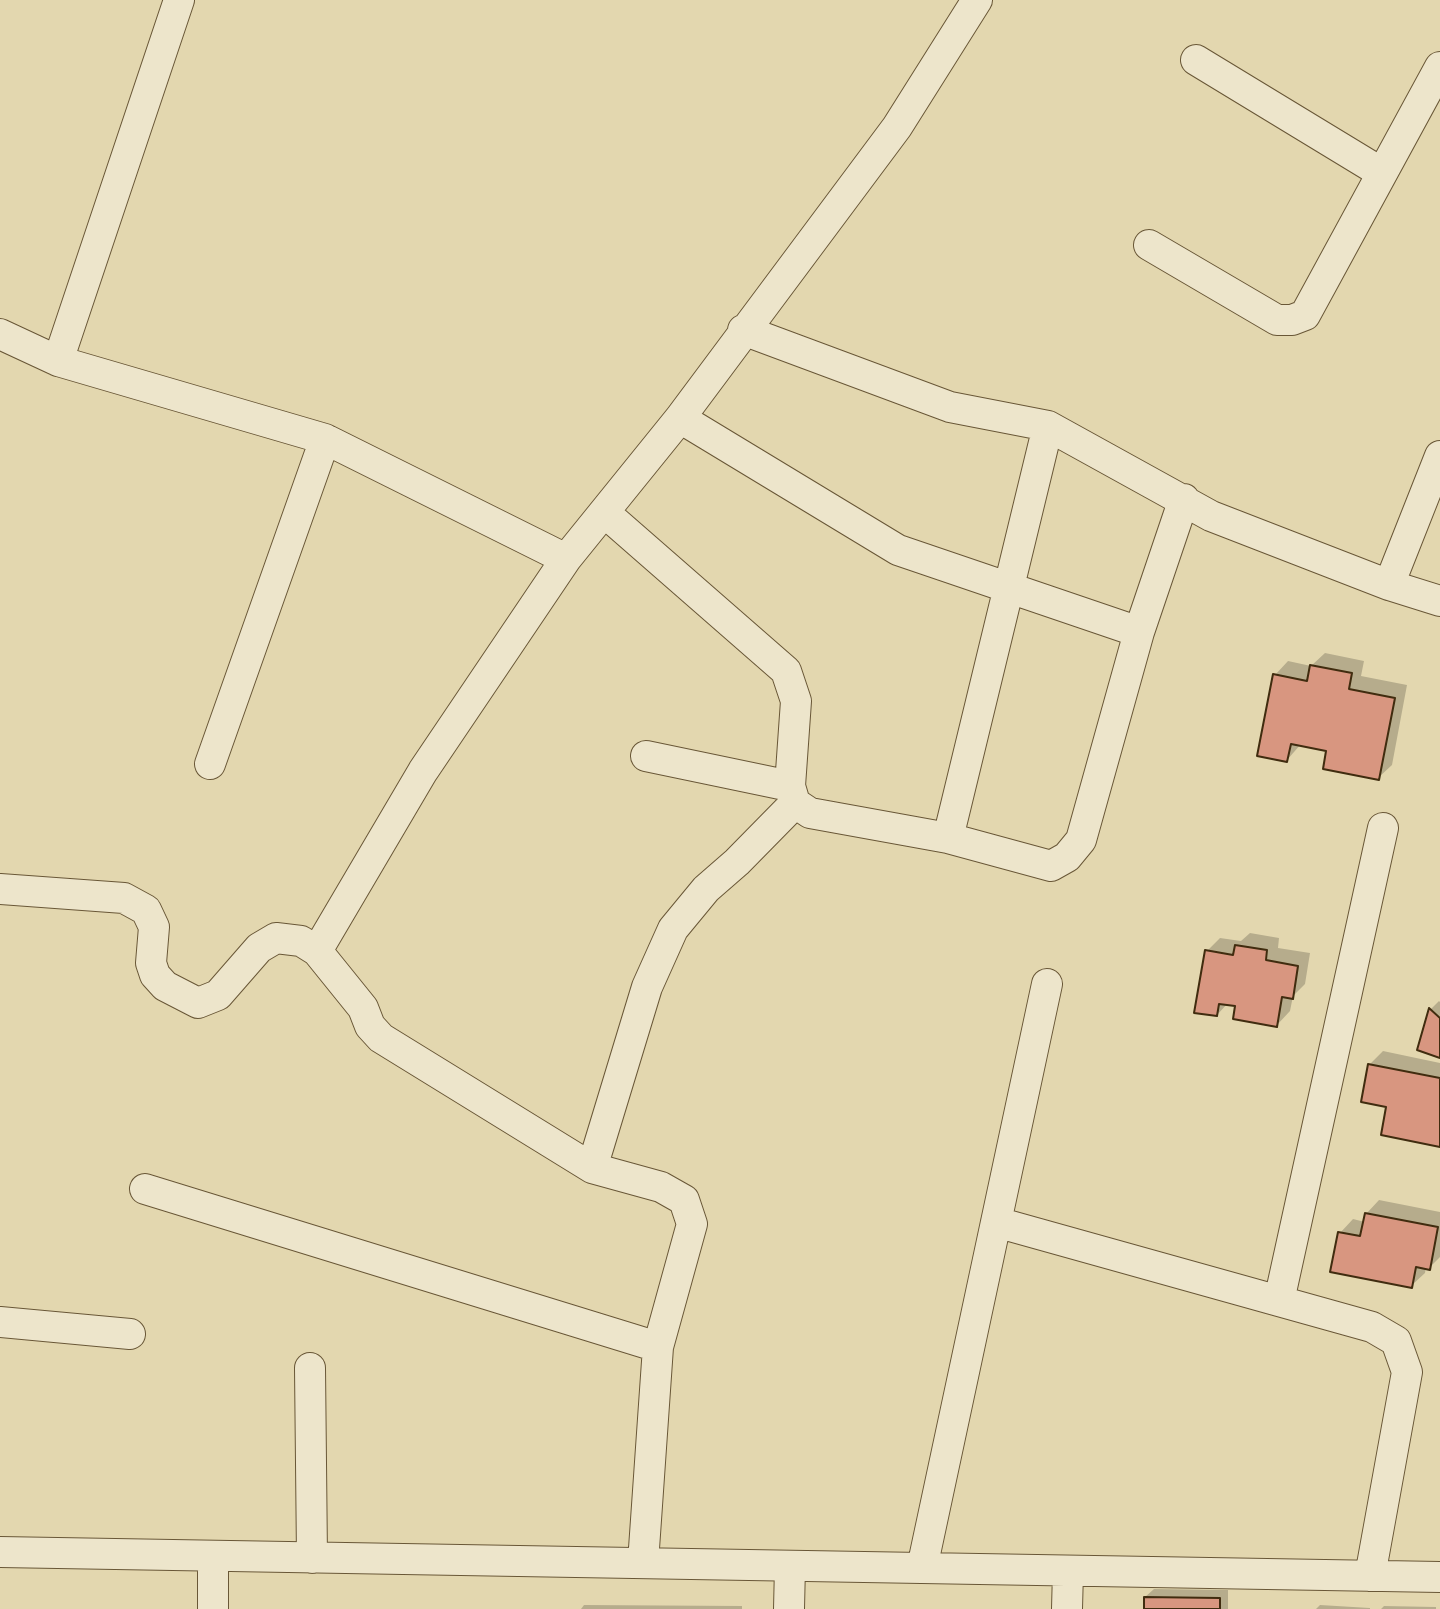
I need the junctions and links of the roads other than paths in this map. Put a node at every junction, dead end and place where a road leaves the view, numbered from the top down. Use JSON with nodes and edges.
{"nodes":[{"id":1,"x":179,"y":0,"type":"edge"},
{"id":2,"x":977,"y":0,"type":"edge"},
{"id":3,"x":1196,"y":60,"type":"dead end"},
{"id":4,"x":1440,"y":67,"type":"edge"},
{"id":5,"x":1382,"y":173,"type":"junction"},
{"id":6,"x":1149,"y":245,"type":"dead end"},
{"id":7,"x":743,"y":330,"type":"junction"},
{"id":8,"x":0,"y":334,"type":"edge"},
{"id":9,"x":58,"y":361,"type":"junction"},
{"id":10,"x":680,"y":418,"type":"junction"},
{"id":11,"x":1048,"y":426,"type":"junction"},
{"id":12,"x":325,"y":439,"type":"junction"},
{"id":13,"x":1440,"y":456,"type":"edge"},
{"id":14,"x":1184,"y":499,"type":"junction"},
{"id":15,"x":604,"y":512,"type":"junction"},
{"id":16,"x":566,"y":559,"type":"junction"},
{"id":17,"x":1008,"y":585,"type":"junction"},
{"id":18,"x":1389,"y":585,"type":"junction"},
{"id":19,"x":1440,"y":601,"type":"edge"},
{"id":20,"x":1139,"y":632,"type":"junction"},
{"id":21,"x":646,"y":756,"type":"dead end"},
{"id":22,"x":210,"y":764,"type":"dead end"},
{"id":23,"x":793,"y":794,"type":"junction"},
{"id":24,"x":1383,"y":828,"type":"dead end"},
{"id":25,"x":948,"y":838,"type":"junction"},
{"id":26,"x":0,"y":889,"type":"edge"},
{"id":27,"x":317,"y":951,"type":"junction"},
{"id":28,"x":1047,"y":984,"type":"dead end"},
{"id":29,"x":592,"y":1168,"type":"junction"},
{"id":30,"x":145,"y":1189,"type":"dead end"},
{"id":31,"x":996,"y":1222,"type":"junction"},
{"id":32,"x":1279,"y":1301,"type":"junction"},
{"id":33,"x":0,"y":1321,"type":"edge"},
{"id":34,"x":130,"y":1334,"type":"dead end"},
{"id":35,"x":658,"y":1348,"type":"junction"},
{"id":36,"x":310,"y":1368,"type":"dead end"},
{"id":37,"x":0,"y":1552,"type":"edge"},
{"id":38,"x":213,"y":1558,"type":"junction"},
{"id":39,"x":312,"y":1558,"type":"junction"},
{"id":40,"x":643,"y":1563,"type":"junction"},
{"id":41,"x":790,"y":1566,"type":"junction"},
{"id":42,"x":922,"y":1568,"type":"junction"},
{"id":43,"x":1068,"y":1571,"type":"junction"},
{"id":44,"x":1370,"y":1576,"type":"junction"},
{"id":45,"x":1440,"y":1577,"type":"edge"},
{"id":46,"x":212,"y":1609,"type":"edge"},
{"id":47,"x":789,"y":1609,"type":"edge"},
{"id":48,"x":1067,"y":1609,"type":"edge"}],
"edges":[{"from":1,"to":9,"type":"street"},
{"from":2,"to":7,"type":"street"},
{"from":3,"to":5,"type":"street"},
{"from":4,"to":5,"type":"street"},
{"from":5,"to":6,"type":"street"},
{"from":7,"to":10,"type":"street"},
{"from":7,"to":11,"type":"street"},
{"from":8,"to":9,"type":"street"},
{"from":9,"to":12,"type":"street"},
{"from":10,"to":15,"type":"street"},
{"from":10,"to":17,"type":"street"},
{"from":11,"to":14,"type":"street"},
{"from":11,"to":17,"type":"street"},
{"from":12,"to":16,"type":"street"},
{"from":12,"to":22,"type":"street"},
{"from":13,"to":18,"type":"street"},
{"from":14,"to":18,"type":"street"},
{"from":14,"to":20,"type":"street"},
{"from":15,"to":16,"type":"street"},
{"from":15,"to":23,"type":"street"},
{"from":16,"to":27,"type":"street"},
{"from":17,"to":20,"type":"street"},
{"from":17,"to":25,"type":"street"},
{"from":18,"to":19,"type":"street"},
{"from":20,"to":25,"type":"street"},
{"from":21,"to":23,"type":"street"},
{"from":23,"to":25,"type":"street"},
{"from":23,"to":29,"type":"street"},
{"from":24,"to":32,"type":"street"},
{"from":26,"to":27,"type":"street"},
{"from":27,"to":29,"type":"street"},
{"from":28,"to":31,"type":"street"},
{"from":29,"to":35,"type":"street"},
{"from":30,"to":35,"type":"street"},
{"from":31,"to":32,"type":"street"},
{"from":31,"to":42,"type":"street"},
{"from":32,"to":44,"type":"street"},
{"from":33,"to":34,"type":"street"},
{"from":35,"to":40,"type":"street"},
{"from":36,"to":39,"type":"street"},
{"from":37,"to":38,"type":"street"},
{"from":38,"to":39,"type":"street"},
{"from":38,"to":46,"type":"street"},
{"from":39,"to":40,"type":"street"},
{"from":40,"to":41,"type":"street"},
{"from":41,"to":42,"type":"street"},
{"from":41,"to":47,"type":"street"},
{"from":42,"to":43,"type":"street"},
{"from":43,"to":44,"type":"street"},
{"from":43,"to":48,"type":"street"},
{"from":44,"to":45,"type":"street"}]}
